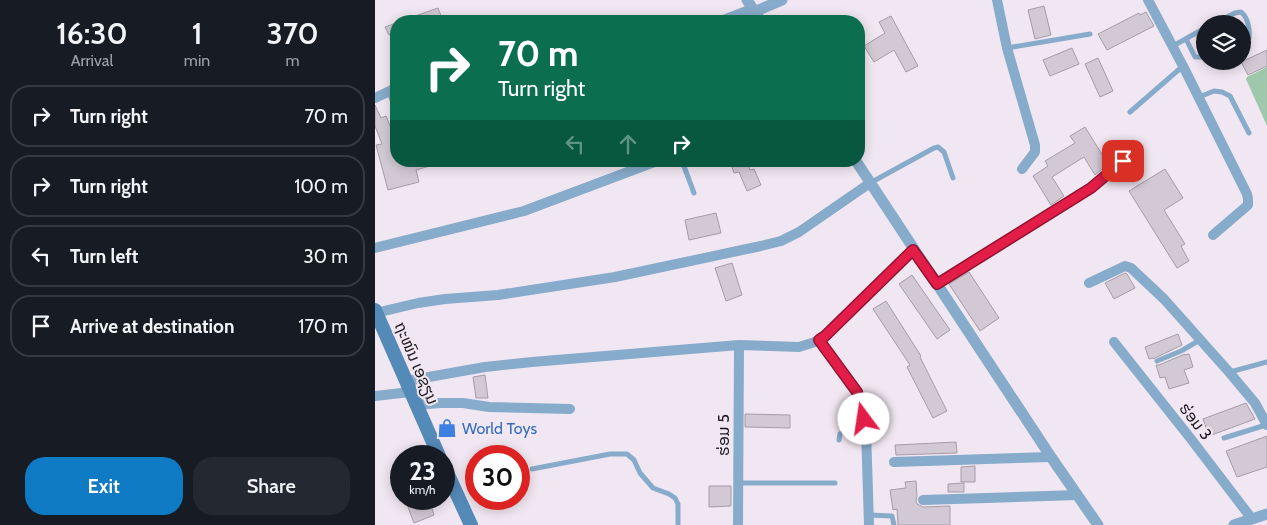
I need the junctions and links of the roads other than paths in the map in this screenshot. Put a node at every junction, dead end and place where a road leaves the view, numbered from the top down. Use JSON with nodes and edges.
{"nodes":[{"id":1,"x":782,"y":0,"type":"edge"},
{"id":2,"x":997,"y":0,"type":"edge"},
{"id":3,"x":1148,"y":0,"type":"edge"},
{"id":4,"x":753,"y":10,"type":"edge"},
{"id":5,"x":738,"y":15,"type":"edge"},
{"id":6,"x":1231,"y":15,"type":"edge"},
{"id":7,"x":1245,"y":15,"type":"edge"},
{"id":8,"x":1196,"y":33,"type":"edge"},
{"id":9,"x":1090,"y":34,"type":"dead end"},
{"id":10,"x":1186,"y":39,"type":"junction"},
{"id":11,"x":1173,"y":47,"type":"junction"},
{"id":12,"x":1007,"y":48,"type":"junction"},
{"id":13,"x":1196,"y":57,"type":"edge"},
{"id":14,"x":1183,"y":66,"type":"junction"},
{"id":15,"x":390,"y":91,"type":"edge"},
{"id":16,"x":375,"y":98,"type":"edge"},
{"id":17,"x":1199,"y":98,"type":"junction"},
{"id":18,"x":1130,"y":112,"type":"dead end"},
{"id":19,"x":1249,"y":132,"type":"dead end"},
{"id":20,"x":1123,"y":161,"type":"dead end"},
{"id":21,"x":641,"y":167,"type":"edge"},
{"id":22,"x":684,"y":167,"type":"edge"},
{"id":23,"x":860,"y":167,"type":"edge"},
{"id":24,"x":1022,"y":168,"type":"dead end"},
{"id":25,"x":953,"y":178,"type":"dead end"},
{"id":26,"x":870,"y":183,"type":"junction"},
{"id":27,"x":694,"y":193,"type":"dead end"},
{"id":28,"x":1213,"y":235,"type":"dead end"},
{"id":29,"x":375,"y":248,"type":"edge"},
{"id":30,"x":913,"y":250,"type":"junction"},
{"id":31,"x":1089,"y":283,"type":"dead end"},
{"id":32,"x":937,"y":284,"type":"junction"},
{"id":33,"x":376,"y":312,"type":"edge"},
{"id":34,"x":819,"y":340,"type":"junction"},
{"id":35,"x":1200,"y":340,"type":"junction"},
{"id":36,"x":1114,"y":342,"type":"dead end"},
{"id":37,"x":739,"y":345,"type":"junction"},
{"id":38,"x":1157,"y":361,"type":"dead end"},
{"id":39,"x":1267,"y":362,"type":"edge"},
{"id":40,"x":1229,"y":372,"type":"junction"},
{"id":41,"x":408,"y":386,"type":"junction"},
{"id":42,"x":375,"y":396,"type":"edge"},
{"id":43,"x":416,"y":405,"type":"junction"},
{"id":44,"x":570,"y":409,"type":"dead end"},
{"id":45,"x":1267,"y":424,"type":"edge"},
{"id":46,"x":866,"y":429,"type":"junction"},
{"id":47,"x":1224,"y":438,"type":"dead end"},
{"id":48,"x":839,"y":440,"type":"dead end"},
{"id":49,"x":434,"y":445,"type":"edge"},
{"id":50,"x":1051,"y":457,"type":"junction"},
{"id":51,"x":894,"y":462,"type":"dead end"},
{"id":52,"x":532,"y":469,"type":"dead end"},
{"id":53,"x":738,"y":483,"type":"junction"},
{"id":54,"x":835,"y":483,"type":"dead end"},
{"id":55,"x":455,"y":490,"type":"edge"},
{"id":56,"x":1077,"y":495,"type":"junction"},
{"id":57,"x":923,"y":500,"type":"dead end"},
{"id":58,"x":1267,"y":514,"type":"edge"},
{"id":59,"x":1252,"y":519,"type":"junction"},
{"id":60,"x":869,"y":520,"type":"edge"},
{"id":61,"x":471,"y":525,"type":"edge"},
{"id":62,"x":678,"y":525,"type":"edge"},
{"id":63,"x":738,"y":525,"type":"edge"},
{"id":64,"x":894,"y":525,"type":"edge"},
{"id":65,"x":1098,"y":525,"type":"edge"},
{"id":66,"x":1234,"y":525,"type":"edge"}],
"edges":[{"from":1,"to":4,"type":"street"},
{"from":2,"to":12,"type":"street"},
{"from":3,"to":11,"type":"street"},
{"from":4,"to":5,"type":"street"},
{"from":6,"to":7,"type":"lane"},
{"from":8,"to":10,"type":"lane"},
{"from":9,"to":12,"type":"lane"},
{"from":10,"to":11,"type":"lane"},
{"from":10,"to":13,"type":"lane"},
{"from":11,"to":14,"type":"street"},
{"from":12,"to":24,"type":"street"},
{"from":14,"to":17,"type":"street"},
{"from":14,"to":18,"type":"lane"},
{"from":15,"to":16,"type":"street"},
{"from":17,"to":19,"type":"lane"},
{"from":17,"to":28,"type":"street"},
{"from":20,"to":32,"type":"street"},
{"from":21,"to":29,"type":"street"},
{"from":22,"to":27,"type":"lane"},
{"from":23,"to":26,"type":"street"},
{"from":25,"to":26,"type":"lane"},
{"from":26,"to":30,"type":"street"},
{"from":26,"to":33,"type":"street"},
{"from":30,"to":32,"type":"street"},
{"from":30,"to":34,"type":"street"},
{"from":31,"to":35,"type":"street"},
{"from":32,"to":50,"type":"street"},
{"from":33,"to":41,"type":"main road","name":"ຖະໜົນ ເອຊຽນ"},
{"from":34,"to":37,"type":"street"},
{"from":34,"to":46,"type":"street"},
{"from":35,"to":38,"type":"lane"},
{"from":35,"to":40,"type":"street"},
{"from":36,"to":59,"type":"street","name":"ຮ່ອມ 3"},
{"from":37,"to":41,"type":"street"},
{"from":37,"to":53,"type":"street","name":"ຮ່ອມ 5"},
{"from":39,"to":40,"type":"lane"},
{"from":40,"to":45,"type":"street"},
{"from":41,"to":42,"type":"street"},
{"from":41,"to":43,"type":"main road","name":"ຖະໜົນ ເອຊຽນ"},
{"from":43,"to":44,"type":"street"},
{"from":43,"to":49,"type":"main road","name":"ຖະໜົນ ເອຊຽນ"},
{"from":45,"to":47,"type":"lane"},
{"from":46,"to":48,"type":"lane"},
{"from":46,"to":60,"type":"street"},
{"from":50,"to":51,"type":"street"},
{"from":50,"to":56,"type":"street"},
{"from":52,"to":62,"type":"lane"},
{"from":53,"to":54,"type":"lane"},
{"from":53,"to":63,"type":"street","name":"ຮ່ອມ 5"},
{"from":55,"to":61,"type":"main road"},
{"from":56,"to":57,"type":"street"},
{"from":56,"to":65,"type":"street"},
{"from":58,"to":59,"type":"street"},
{"from":59,"to":66,"type":"street"},
{"from":60,"to":64,"type":"lane"}]}
